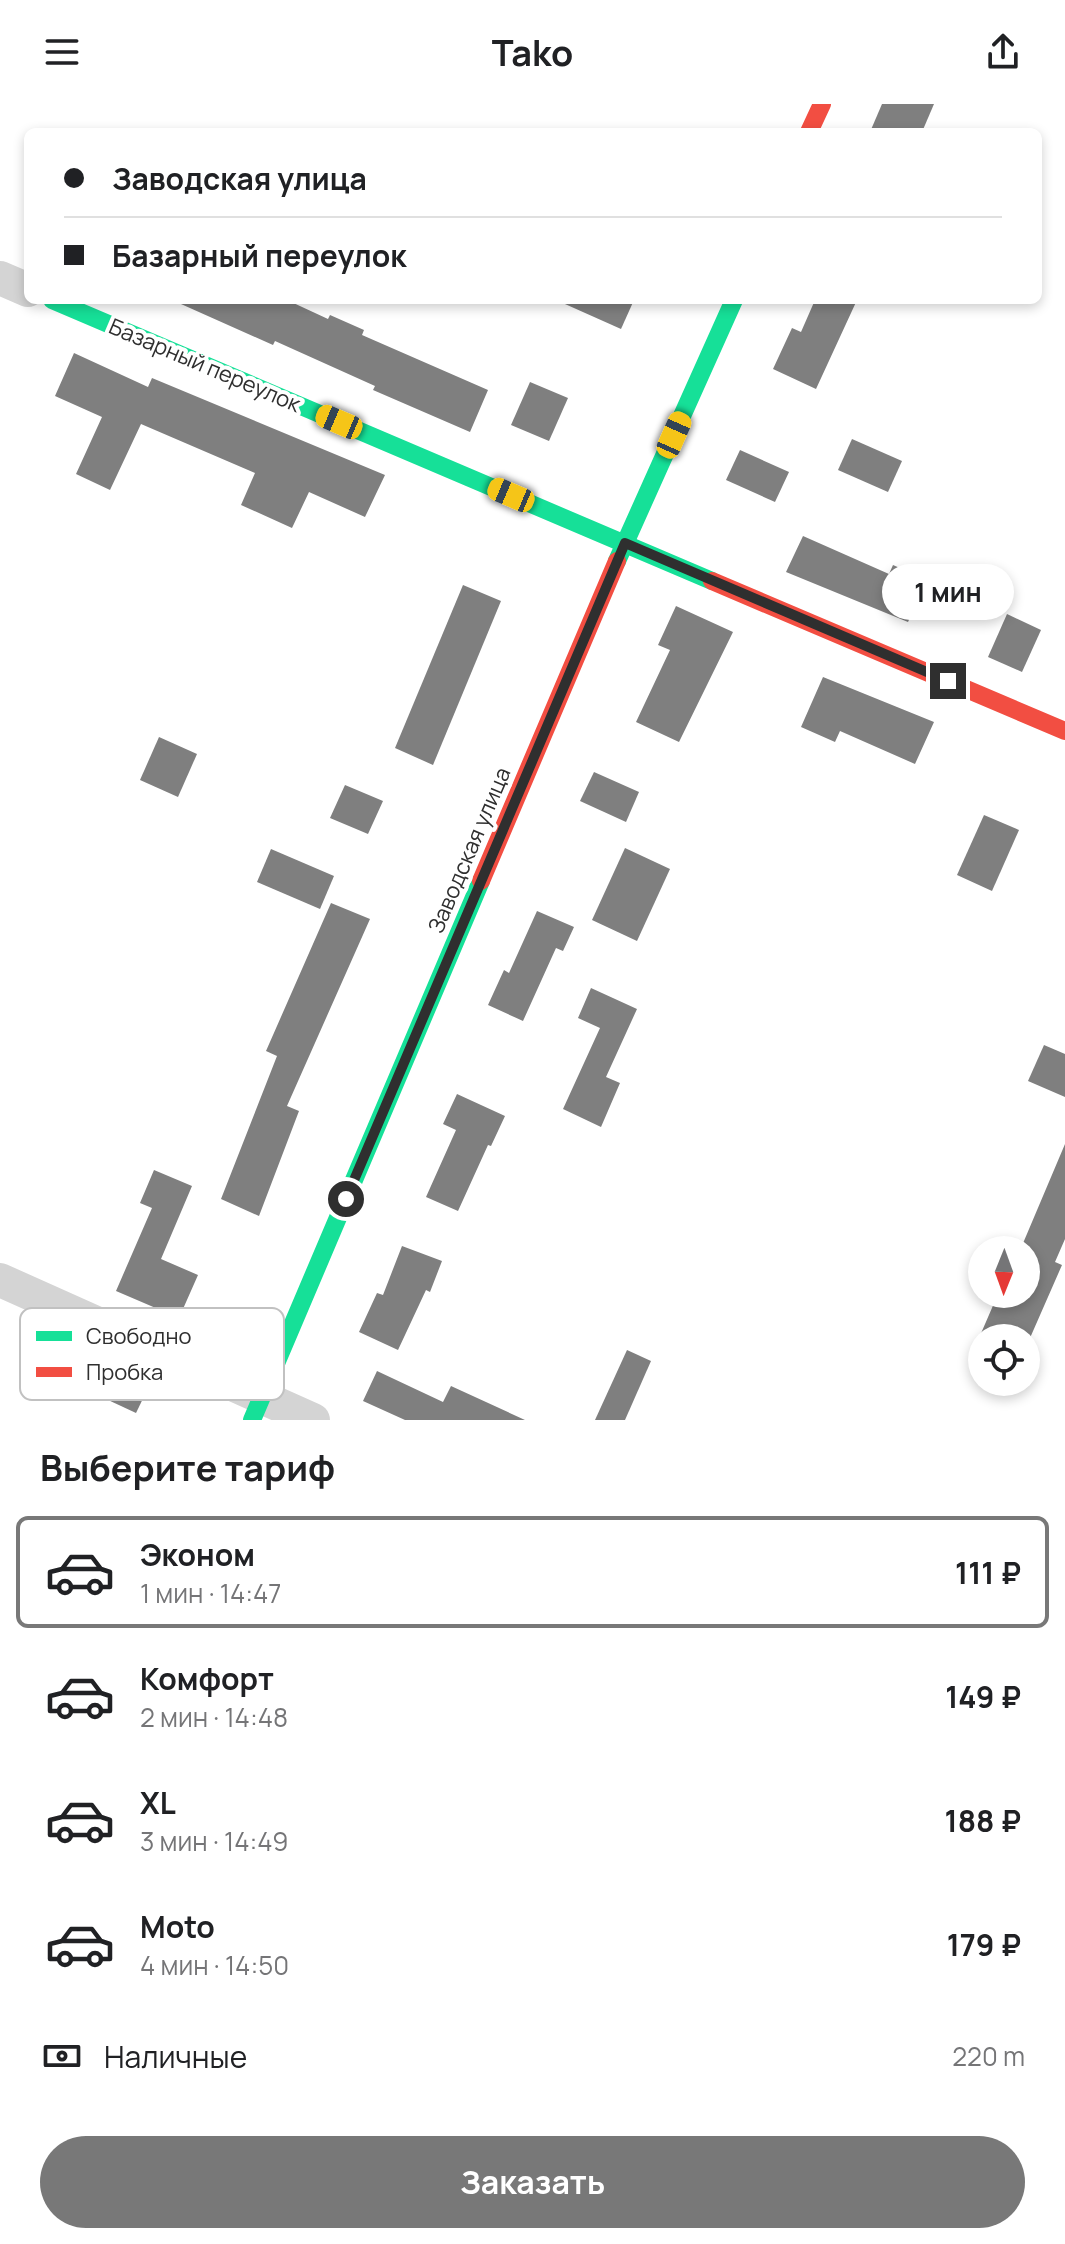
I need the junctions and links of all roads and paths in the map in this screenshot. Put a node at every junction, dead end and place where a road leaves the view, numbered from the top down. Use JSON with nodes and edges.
{"nodes":[{"id":1,"x":822,"y":104,"type":"edge"},
{"id":2,"x":811,"y":128,"type":"edge"},
{"id":3,"x":0,"y":278,"type":"edge"},
{"id":4,"x":24,"y":288,"type":"edge"},
{"id":5,"x":61,"y":304,"type":"edge"},
{"id":6,"x":732,"y":304,"type":"edge"},
{"id":7,"x":625,"y":543,"type":"junction"},
{"id":8,"x":1065,"y":731,"type":"edge"},
{"id":9,"x":0,"y":1280,"type":"edge"},
{"id":10,"x":56,"y":1308,"type":"edge"},
{"id":11,"x":284,"y":1345,"type":"edge"},
{"id":12,"x":239,"y":1400,"type":"edge"},
{"id":13,"x":257,"y":1409,"type":"edge"},
{"id":14,"x":313,"y":1420,"type":"edge"}],
"edges":[{"from":1,"to":2,"type":"main road"},
{"from":3,"to":4,"type":"street"},
{"from":5,"to":7,"type":"main road","name":"Базарный переулок"},
{"from":6,"to":7,"type":"main road","name":"Заводская улица"},
{"from":7,"to":8,"type":"main road","name":"Базарный переулок"},
{"from":7,"to":11,"type":"main road","name":"Заводская улица"},
{"from":9,"to":10,"type":"street"},
{"from":12,"to":13,"type":"street"},
{"from":13,"to":14,"type":"street"}]}
